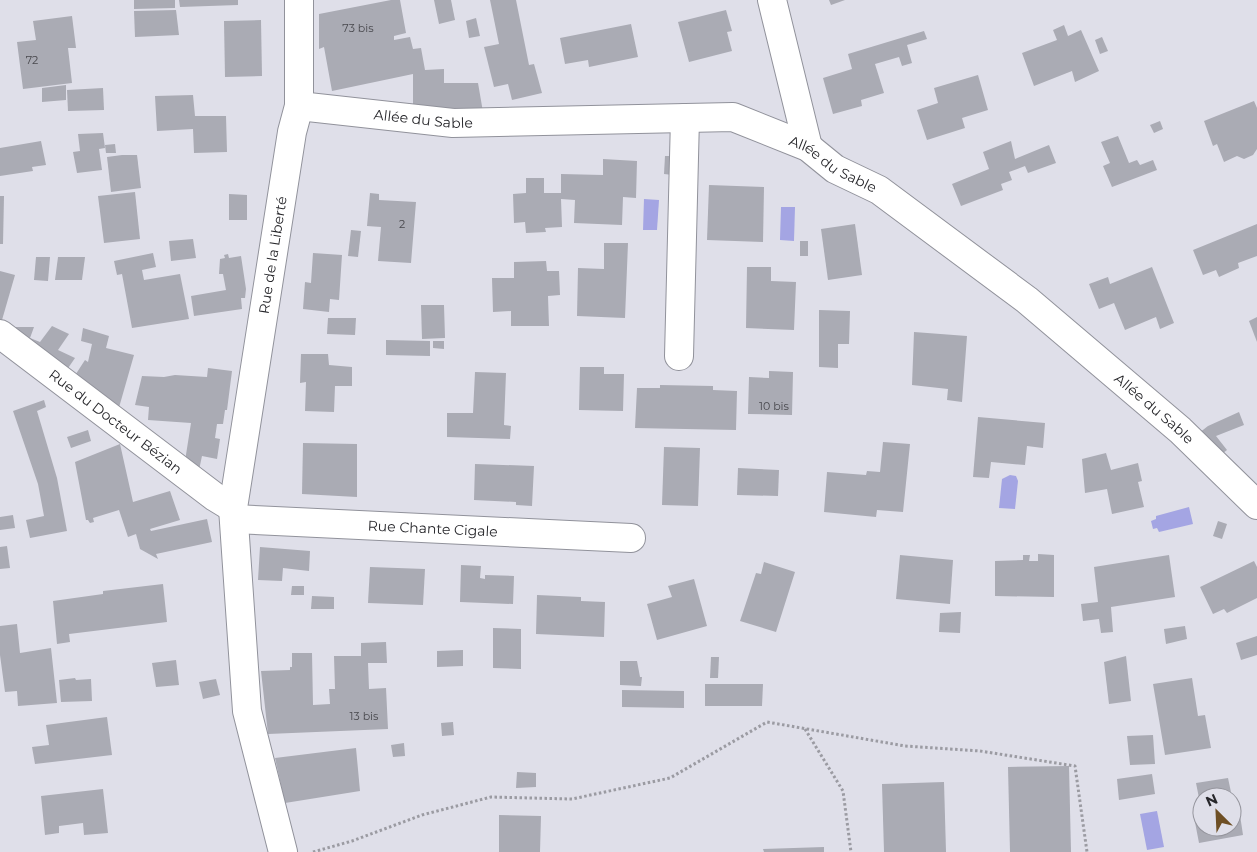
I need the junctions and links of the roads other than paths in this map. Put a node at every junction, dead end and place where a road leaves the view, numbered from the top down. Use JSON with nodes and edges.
{"nodes":[{"id":1,"x":299,"y":0,"type":"edge"},
{"id":2,"x":772,"y":0,"type":"edge"},
{"id":3,"x":298,"y":106,"type":"junction"},
{"id":4,"x":684,"y":118,"type":"junction"},
{"id":5,"x":808,"y":147,"type":"junction"},
{"id":6,"x":0,"y":334,"type":"edge"},
{"id":7,"x":679,"y":356,"type":"dead end"},
{"id":8,"x":1257,"y":505,"type":"edge"},
{"id":9,"x":233,"y":514,"type":"junction"},
{"id":10,"x":631,"y":538,"type":"dead end"},
{"id":11,"x":283,"y":852,"type":"edge"}],
"edges":[{"from":1,"to":3,"type":"street","name":"Rue de la Liberté"},
{"from":2,"to":5,"type":"street"},
{"from":3,"to":4,"type":"street","name":"Allée du Sable"},
{"from":3,"to":9,"type":"street","name":"Rue de la Liberté"},
{"from":4,"to":5,"type":"street","name":"Allée du Sable"},
{"from":4,"to":7,"type":"street"},
{"from":5,"to":8,"type":"street","name":"Allée du Sable"},
{"from":6,"to":9,"type":"street","name":"Rue du Docteur Bézian"},
{"from":9,"to":10,"type":"street","name":"Rue Chante Cigale"},
{"from":9,"to":11,"type":"street"}]}
